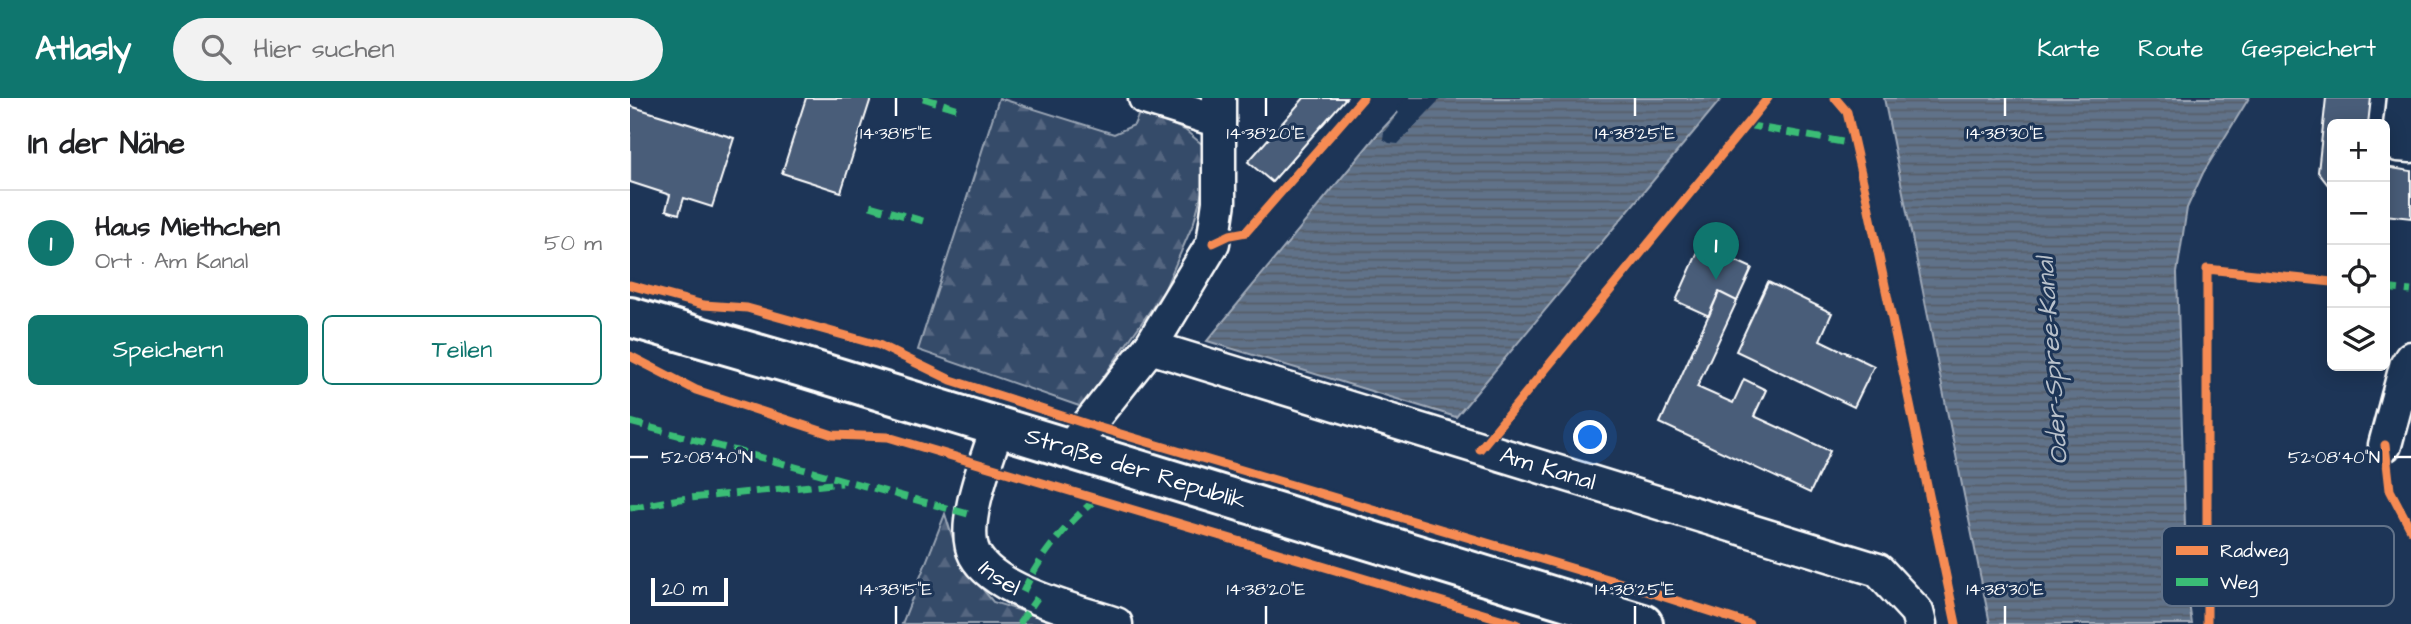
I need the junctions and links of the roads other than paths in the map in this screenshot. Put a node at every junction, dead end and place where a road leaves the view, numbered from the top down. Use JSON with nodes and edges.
{"nodes":[{"id":1,"x":1145,"y":98,"type":"edge"},
{"id":2,"x":2403,"y":98,"type":"edge"},
{"id":3,"x":1219,"y":109,"type":"edge"},
{"id":4,"x":2411,"y":146,"type":"edge"},
{"id":5,"x":630,"y":317,"type":"edge"},
{"id":6,"x":1150,"y":347,"type":"junction"},
{"id":7,"x":2411,"y":358,"type":"edge"},
{"id":8,"x":998,"y":426,"type":"junction"},
{"id":9,"x":2385,"y":445,"type":"dead end"},
{"id":10,"x":1069,"y":449,"type":"junction"},
{"id":11,"x":1116,"y":624,"type":"edge"},
{"id":12,"x":1643,"y":624,"type":"edge"},
{"id":13,"x":1920,"y":624,"type":"edge"}],
"edges":[{"from":1,"to":3,"type":"street"},
{"from":2,"to":4,"type":"street"},
{"from":3,"to":6,"type":"street"},
{"from":5,"to":8,"type":"main road","name":"Straße der Republik"},
{"from":6,"to":10,"type":"street"},
{"from":6,"to":13,"type":"street","name":"Am Kanal"},
{"from":7,"to":9,"type":"street"},
{"from":8,"to":10,"type":"main road","name":"Straße der Republik"},
{"from":8,"to":11,"type":"street","name":"Insel"},
{"from":10,"to":12,"type":"main road","name":"Straße der Republik"}]}
